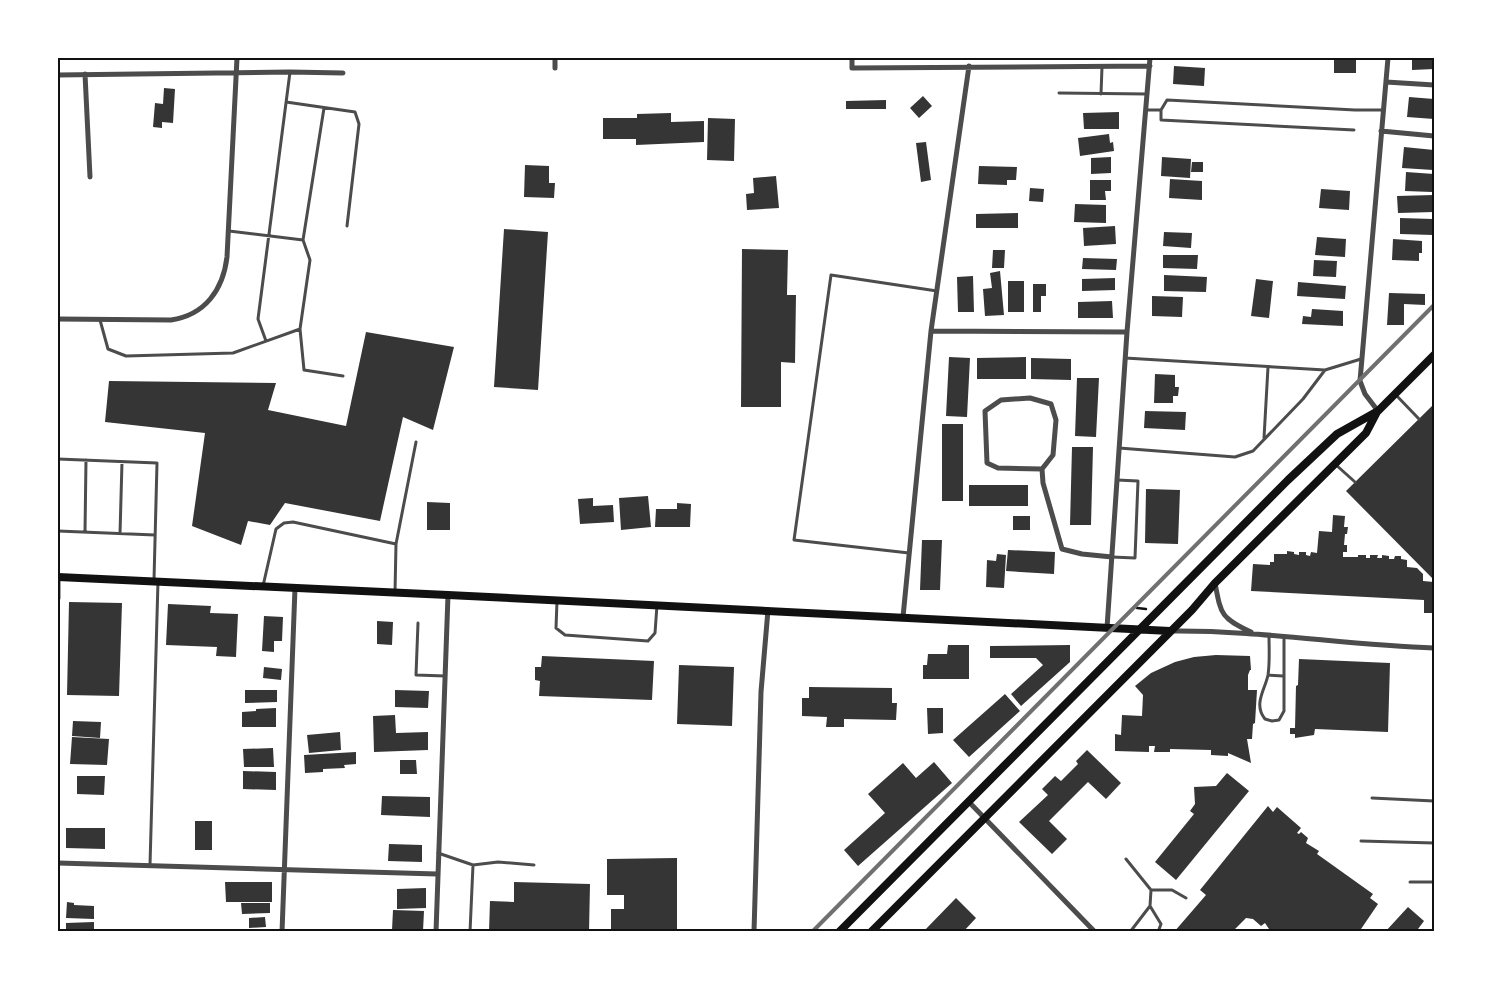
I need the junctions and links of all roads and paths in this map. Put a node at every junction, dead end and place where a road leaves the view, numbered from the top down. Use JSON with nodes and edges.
{"nodes":[{"id":1,"x":237,"y":58,"type":"edge"},
{"id":2,"x":555,"y":58,"type":"edge"},
{"id":3,"x":852,"y":58,"type":"edge"},
{"id":4,"x":1150,"y":58,"type":"edge"},
{"id":5,"x":1388,"y":58,"type":"edge"},
{"id":6,"x":969,"y":66,"type":"junction"},
{"id":7,"x":1102,"y":66,"type":"junction"},
{"id":8,"x":1150,"y":66,"type":"junction"},
{"id":9,"x":555,"y":68,"type":"dead end"},
{"id":10,"x":290,"y":72,"type":"junction"},
{"id":11,"x":237,"y":73,"type":"junction"},
{"id":12,"x":343,"y":73,"type":"dead end"},
{"id":13,"x":85,"y":74,"type":"junction"},
{"id":14,"x":58,"y":75,"type":"edge"},
{"id":15,"x":1386,"y":82,"type":"junction"},
{"id":16,"x":1434,"y":85,"type":"edge"},
{"id":17,"x":1059,"y":93,"type":"dead end"},
{"id":18,"x":1101,"y":94,"type":"junction"},
{"id":19,"x":1147,"y":94,"type":"junction"},
{"id":20,"x":286,"y":102,"type":"junction"},
{"id":21,"x":324,"y":107,"type":"junction"},
{"id":22,"x":1146,"y":110,"type":"junction"},
{"id":23,"x":1161,"y":110,"type":"junction"},
{"id":24,"x":1383,"y":110,"type":"junction"},
{"id":25,"x":1354,"y":130,"type":"dead end"},
{"id":26,"x":1381,"y":131,"type":"junction"},
{"id":27,"x":1434,"y":136,"type":"edge"},
{"id":28,"x":90,"y":177,"type":"dead end"},
{"id":29,"x":347,"y":226,"type":"dead end"},
{"id":30,"x":229,"y":231,"type":"junction"},
{"id":31,"x":268,"y":236,"type":"junction"},
{"id":32,"x":303,"y":240,"type":"junction"},
{"id":33,"x":936,"y":291,"type":"junction"},
{"id":34,"x":58,"y":319,"type":"edge"},
{"id":35,"x":100,"y":319,"type":"junction"},
{"id":36,"x":300,"y":329,"type":"junction"},
{"id":37,"x":931,"y":331,"type":"junction"},
{"id":38,"x":1127,"y":332,"type":"junction"},
{"id":39,"x":266,"y":341,"type":"junction"},
{"id":40,"x":1434,"y":355,"type":"edge"},
{"id":41,"x":1125,"y":358,"type":"junction"},
{"id":42,"x":1362,"y":359,"type":"junction"},
{"id":43,"x":1268,"y":367,"type":"junction"},
{"id":44,"x":1325,"y":370,"type":"junction"},
{"id":45,"x":343,"y":376,"type":"dead end"},
{"id":46,"x":1395,"y":394,"type":"junction"},
{"id":47,"x":1378,"y":411,"type":"junction"},
{"id":48,"x":1419,"y":419,"type":"dead end"},
{"id":49,"x":1264,"y":439,"type":"junction"},
{"id":50,"x":416,"y":442,"type":"dead end"},
{"id":51,"x":1119,"y":448,"type":"junction"},
{"id":52,"x":58,"y":460,"type":"edge"},
{"id":53,"x":86,"y":460,"type":"junction"},
{"id":54,"x":122,"y":462,"type":"junction"},
{"id":55,"x":1334,"y":464,"type":"junction"},
{"id":56,"x":1042,"y":469,"type":"junction"},
{"id":57,"x":1117,"y":480,"type":"junction"},
{"id":58,"x":1356,"y":482,"type":"dead end"},
{"id":59,"x":58,"y":531,"type":"edge"},
{"id":60,"x":86,"y":532,"type":"junction"},
{"id":61,"x":120,"y":534,"type":"junction"},
{"id":62,"x":155,"y":535,"type":"junction"},
{"id":63,"x":396,"y":544,"type":"junction"},
{"id":64,"x":909,"y":553,"type":"junction"},
{"id":65,"x":1112,"y":557,"type":"junction"},
{"id":66,"x":58,"y":577,"type":"edge"},
{"id":67,"x":156,"y":581,"type":"junction"},
{"id":68,"x":1215,"y":584,"type":"junction"},
{"id":69,"x":263,"y":586,"type":"junction"},
{"id":70,"x":295,"y":588,"type":"junction"},
{"id":71,"x":395,"y":593,"type":"junction"},
{"id":72,"x":448,"y":595,"type":"junction"},
{"id":73,"x":58,"y":598,"type":"edge"},
{"id":74,"x":557,"y":600,"type":"junction"},
{"id":75,"x":657,"y":605,"type":"junction"},
{"id":76,"x":1137,"y":608,"type":"dead end"},
{"id":77,"x":1148,"y":609,"type":"dead end"},
{"id":78,"x":768,"y":610,"type":"junction"},
{"id":79,"x":903,"y":617,"type":"junction"},
{"id":80,"x":418,"y":623,"type":"dead end"},
{"id":81,"x":1106,"y":628,"type":"junction"},
{"id":82,"x":1140,"y":629,"type":"junction"},
{"id":83,"x":1170,"y":631,"type":"junction"},
{"id":84,"x":1254,"y":633,"type":"junction"},
{"id":85,"x":1269,"y":634,"type":"junction"},
{"id":86,"x":1284,"y":636,"type":"junction"},
{"id":87,"x":1434,"y":648,"type":"edge"},
{"id":88,"x":1268,"y":674,"type":"junction"},
{"id":89,"x":445,"y":676,"type":"junction"},
{"id":90,"x":1283,"y":676,"type":"junction"},
{"id":91,"x":1372,"y":798,"type":"dead end"},
{"id":92,"x":1434,"y":801,"type":"edge"},
{"id":93,"x":968,"y":802,"type":"junction"},
{"id":94,"x":984,"y":818,"type":"junction"},
{"id":95,"x":1361,"y":841,"type":"dead end"},
{"id":96,"x":1434,"y":844,"type":"edge"},
{"id":97,"x":438,"y":853,"type":"junction"},
{"id":98,"x":1126,"y":859,"type":"dead end"},
{"id":99,"x":58,"y":863,"type":"edge"},
{"id":100,"x":473,"y":865,"type":"junction"},
{"id":101,"x":534,"y":865,"type":"dead end"},
{"id":102,"x":150,"y":866,"type":"junction"},
{"id":103,"x":284,"y":869,"type":"junction"},
{"id":104,"x":437,"y":874,"type":"junction"},
{"id":105,"x":1410,"y":882,"type":"dead end"},
{"id":106,"x":1434,"y":882,"type":"edge"},
{"id":107,"x":1151,"y":890,"type":"junction"},
{"id":108,"x":1186,"y":898,"type":"dead end"},
{"id":109,"x":1150,"y":906,"type":"junction"},
{"id":110,"x":845,"y":929,"type":"edge"},
{"id":111,"x":1131,"y":931,"type":"edge"},
{"id":112,"x":282,"y":932,"type":"edge"},
{"id":113,"x":436,"y":932,"type":"edge"},
{"id":114,"x":470,"y":932,"type":"edge"},
{"id":115,"x":754,"y":932,"type":"edge"},
{"id":116,"x":871,"y":932,"type":"edge"},
{"id":117,"x":1095,"y":932,"type":"edge"},
{"id":118,"x":1158,"y":932,"type":"edge"}],
"edges":[{"from":1,"to":11,"type":"street"},
{"from":2,"to":9,"type":"street"},
{"from":3,"to":6,"type":"street"},
{"from":4,"to":8,"type":"street"},
{"from":5,"to":15,"type":"street"},
{"from":6,"to":7,"type":"street"},
{"from":6,"to":33,"type":"street"},
{"from":7,"to":8,"type":"street"},
{"from":7,"to":18,"type":"lane"},
{"from":8,"to":19,"type":"street"},
{"from":10,"to":11,"type":"street"},
{"from":10,"to":12,"type":"street"},
{"from":10,"to":20,"type":"lane"},
{"from":11,"to":13,"type":"street"},
{"from":11,"to":30,"type":"street"},
{"from":13,"to":14,"type":"street"},
{"from":13,"to":28,"type":"street"},
{"from":15,"to":16,"type":"street"},
{"from":15,"to":24,"type":"street"},
{"from":17,"to":18,"type":"lane"},
{"from":18,"to":19,"type":"lane"},
{"from":19,"to":22,"type":"street"},
{"from":20,"to":21,"type":"lane"},
{"from":20,"to":31,"type":"lane"},
{"from":21,"to":29,"type":"lane"},
{"from":21,"to":32,"type":"lane"},
{"from":22,"to":23,"type":"lane"},
{"from":22,"to":38,"type":"street"},
{"from":23,"to":24,"type":"lane"},
{"from":23,"to":25,"type":"lane"},
{"from":24,"to":26,"type":"street"},
{"from":26,"to":27,"type":"street"},
{"from":26,"to":42,"type":"street"},
{"from":30,"to":31,"type":"lane"},
{"from":30,"to":35,"type":"street"},
{"from":31,"to":32,"type":"lane"},
{"from":31,"to":39,"type":"lane"},
{"from":32,"to":36,"type":"lane"},
{"from":33,"to":37,"type":"street"},
{"from":33,"to":64,"type":"lane"},
{"from":34,"to":35,"type":"street"},
{"from":35,"to":39,"type":"lane"},
{"from":36,"to":39,"type":"lane"},
{"from":36,"to":45,"type":"lane"},
{"from":37,"to":38,"type":"street"},
{"from":37,"to":64,"type":"street"},
{"from":38,"to":41,"type":"street"},
{"from":40,"to":46,"type":"main road"},
{"from":41,"to":43,"type":"lane"},
{"from":41,"to":51,"type":"street"},
{"from":42,"to":44,"type":"lane"},
{"from":42,"to":47,"type":"street"},
{"from":43,"to":44,"type":"lane"},
{"from":43,"to":49,"type":"lane"},
{"from":44,"to":49,"type":"lane"},
{"from":46,"to":47,"type":"main road"},
{"from":46,"to":48,"type":"lane"},
{"from":47,"to":55,"type":"main road"},
{"from":47,"to":82,"type":"main road"},
{"from":49,"to":51,"type":"lane"},
{"from":50,"to":63,"type":"lane"},
{"from":51,"to":57,"type":"street"},
{"from":52,"to":53,"type":"lane"},
{"from":53,"to":54,"type":"lane"},
{"from":53,"to":60,"type":"lane"},
{"from":54,"to":61,"type":"lane"},
{"from":54,"to":62,"type":"lane"},
{"from":55,"to":58,"type":"lane"},
{"from":55,"to":68,"type":"main road"},
{"from":56,"to":56,"type":"street"},
{"from":56,"to":65,"type":"street"},
{"from":57,"to":65,"type":"street"},
{"from":57,"to":65,"type":"lane"},
{"from":59,"to":60,"type":"lane"},
{"from":60,"to":61,"type":"lane"},
{"from":61,"to":62,"type":"lane"},
{"from":62,"to":67,"type":"lane"},
{"from":63,"to":69,"type":"lane"},
{"from":63,"to":71,"type":"lane"},
{"from":64,"to":79,"type":"street"},
{"from":65,"to":81,"type":"street"},
{"from":66,"to":67,"type":"main road"},
{"from":66,"to":73,"type":"street"},
{"from":67,"to":69,"type":"main road"},
{"from":67,"to":102,"type":"lane"},
{"from":68,"to":83,"type":"main road"},
{"from":68,"to":84,"type":"street"},
{"from":69,"to":70,"type":"main road"},
{"from":70,"to":71,"type":"main road"},
{"from":70,"to":103,"type":"street"},
{"from":71,"to":72,"type":"main road"},
{"from":72,"to":74,"type":"main road"},
{"from":72,"to":89,"type":"street"},
{"from":74,"to":75,"type":"main road"},
{"from":74,"to":75,"type":"lane"},
{"from":75,"to":78,"type":"main road"},
{"from":76,"to":77,"type":"path"},
{"from":78,"to":79,"type":"main road"},
{"from":78,"to":115,"type":"street"},
{"from":79,"to":81,"type":"main road"},
{"from":80,"to":89,"type":"lane"},
{"from":81,"to":82,"type":"main road"},
{"from":82,"to":83,"type":"main road"},
{"from":82,"to":93,"type":"main road"},
{"from":83,"to":84,"type":"street"},
{"from":83,"to":94,"type":"main road"},
{"from":84,"to":85,"type":"street"},
{"from":85,"to":86,"type":"street"},
{"from":85,"to":88,"type":"lane"},
{"from":86,"to":87,"type":"street"},
{"from":86,"to":90,"type":"lane"},
{"from":88,"to":90,"type":"lane"},
{"from":88,"to":90,"type":"lane"},
{"from":89,"to":97,"type":"street"},
{"from":91,"to":92,"type":"lane"},
{"from":93,"to":94,"type":"street"},
{"from":93,"to":110,"type":"main road"},
{"from":94,"to":116,"type":"main road"},
{"from":94,"to":117,"type":"street"},
{"from":95,"to":96,"type":"lane"},
{"from":97,"to":100,"type":"lane"},
{"from":97,"to":104,"type":"street"},
{"from":98,"to":107,"type":"lane"},
{"from":99,"to":102,"type":"street"},
{"from":100,"to":101,"type":"lane"},
{"from":100,"to":114,"type":"lane"},
{"from":102,"to":103,"type":"street"},
{"from":103,"to":104,"type":"street"},
{"from":103,"to":112,"type":"street"},
{"from":104,"to":113,"type":"street"},
{"from":105,"to":106,"type":"lane"},
{"from":107,"to":108,"type":"lane"},
{"from":107,"to":109,"type":"lane"},
{"from":109,"to":111,"type":"lane"},
{"from":109,"to":118,"type":"lane"}]}
